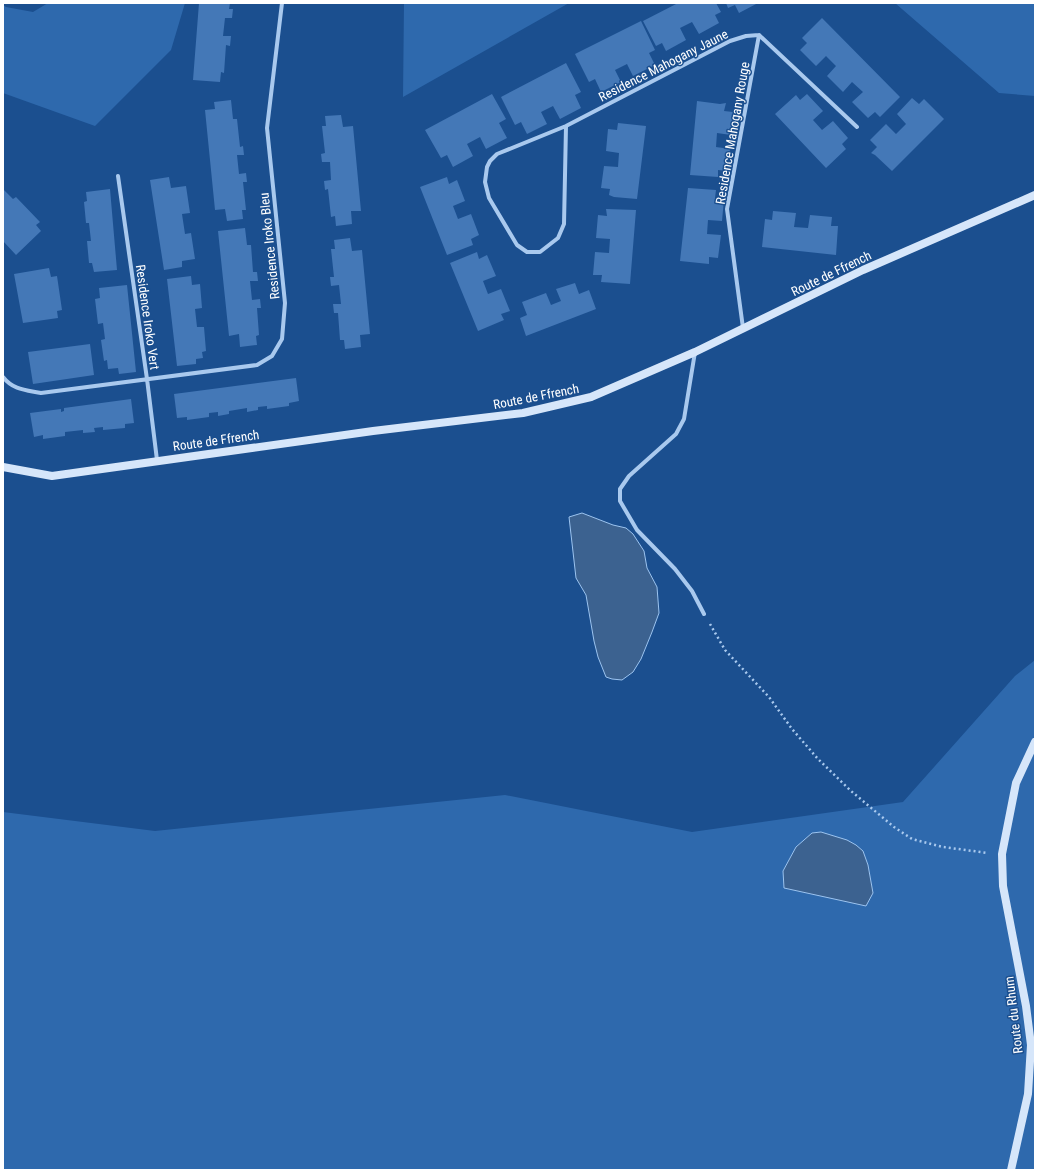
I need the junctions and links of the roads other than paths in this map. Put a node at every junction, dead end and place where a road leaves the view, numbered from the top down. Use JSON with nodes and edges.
{"nodes":[{"id":1,"x":282,"y":3,"type":"edge"},
{"id":2,"x":759,"y":35,"type":"junction"},
{"id":3,"x":566,"y":126,"type":"junction"},
{"id":4,"x":857,"y":127,"type":"dead end"},
{"id":5,"x":118,"y":176,"type":"dead end"},
{"id":6,"x":1035,"y":195,"type":"edge"},
{"id":7,"x":743,"y":329,"type":"junction"},
{"id":8,"x":695,"y":352,"type":"junction"},
{"id":9,"x":3,"y":377,"type":"edge"},
{"id":10,"x":147,"y":379,"type":"junction"},
{"id":11,"x":157,"y":460,"type":"junction"},
{"id":12,"x":3,"y":467,"type":"edge"},
{"id":13,"x":704,"y":614,"type":"road end"},
{"id":14,"x":1035,"y":742,"type":"edge"},
{"id":15,"x":1011,"y":1170,"type":"edge"}],
"edges":[{"from":1,"to":10,"type":"street","name":"Residence Iroko Bleu"},
{"from":2,"to":3,"type":"street","name":"Residence Mahogany Jaune"},
{"from":2,"to":4,"type":"street"},
{"from":2,"to":7,"type":"street","name":"Residence Mahogany Rouge"},
{"from":3,"to":3,"type":"street","name":"Residence Mahogany Jaune"},
{"from":5,"to":10,"type":"street","name":"Residence Iroko Vert"},
{"from":6,"to":7,"type":"main road","name":"Route de Ffrench"},
{"from":7,"to":8,"type":"main road","name":"Route de Ffrench"},
{"from":8,"to":11,"type":"main road","name":"Route de Ffrench"},
{"from":8,"to":13,"type":"street"},
{"from":9,"to":10,"type":"street","name":"Residence Iroko Bleu"},
{"from":10,"to":11,"type":"street","name":"Residence Iroko Vert"},
{"from":11,"to":12,"type":"main road","name":"Route de Ffrench"},
{"from":14,"to":15,"type":"main road","name":"Route du Rhum"}]}
